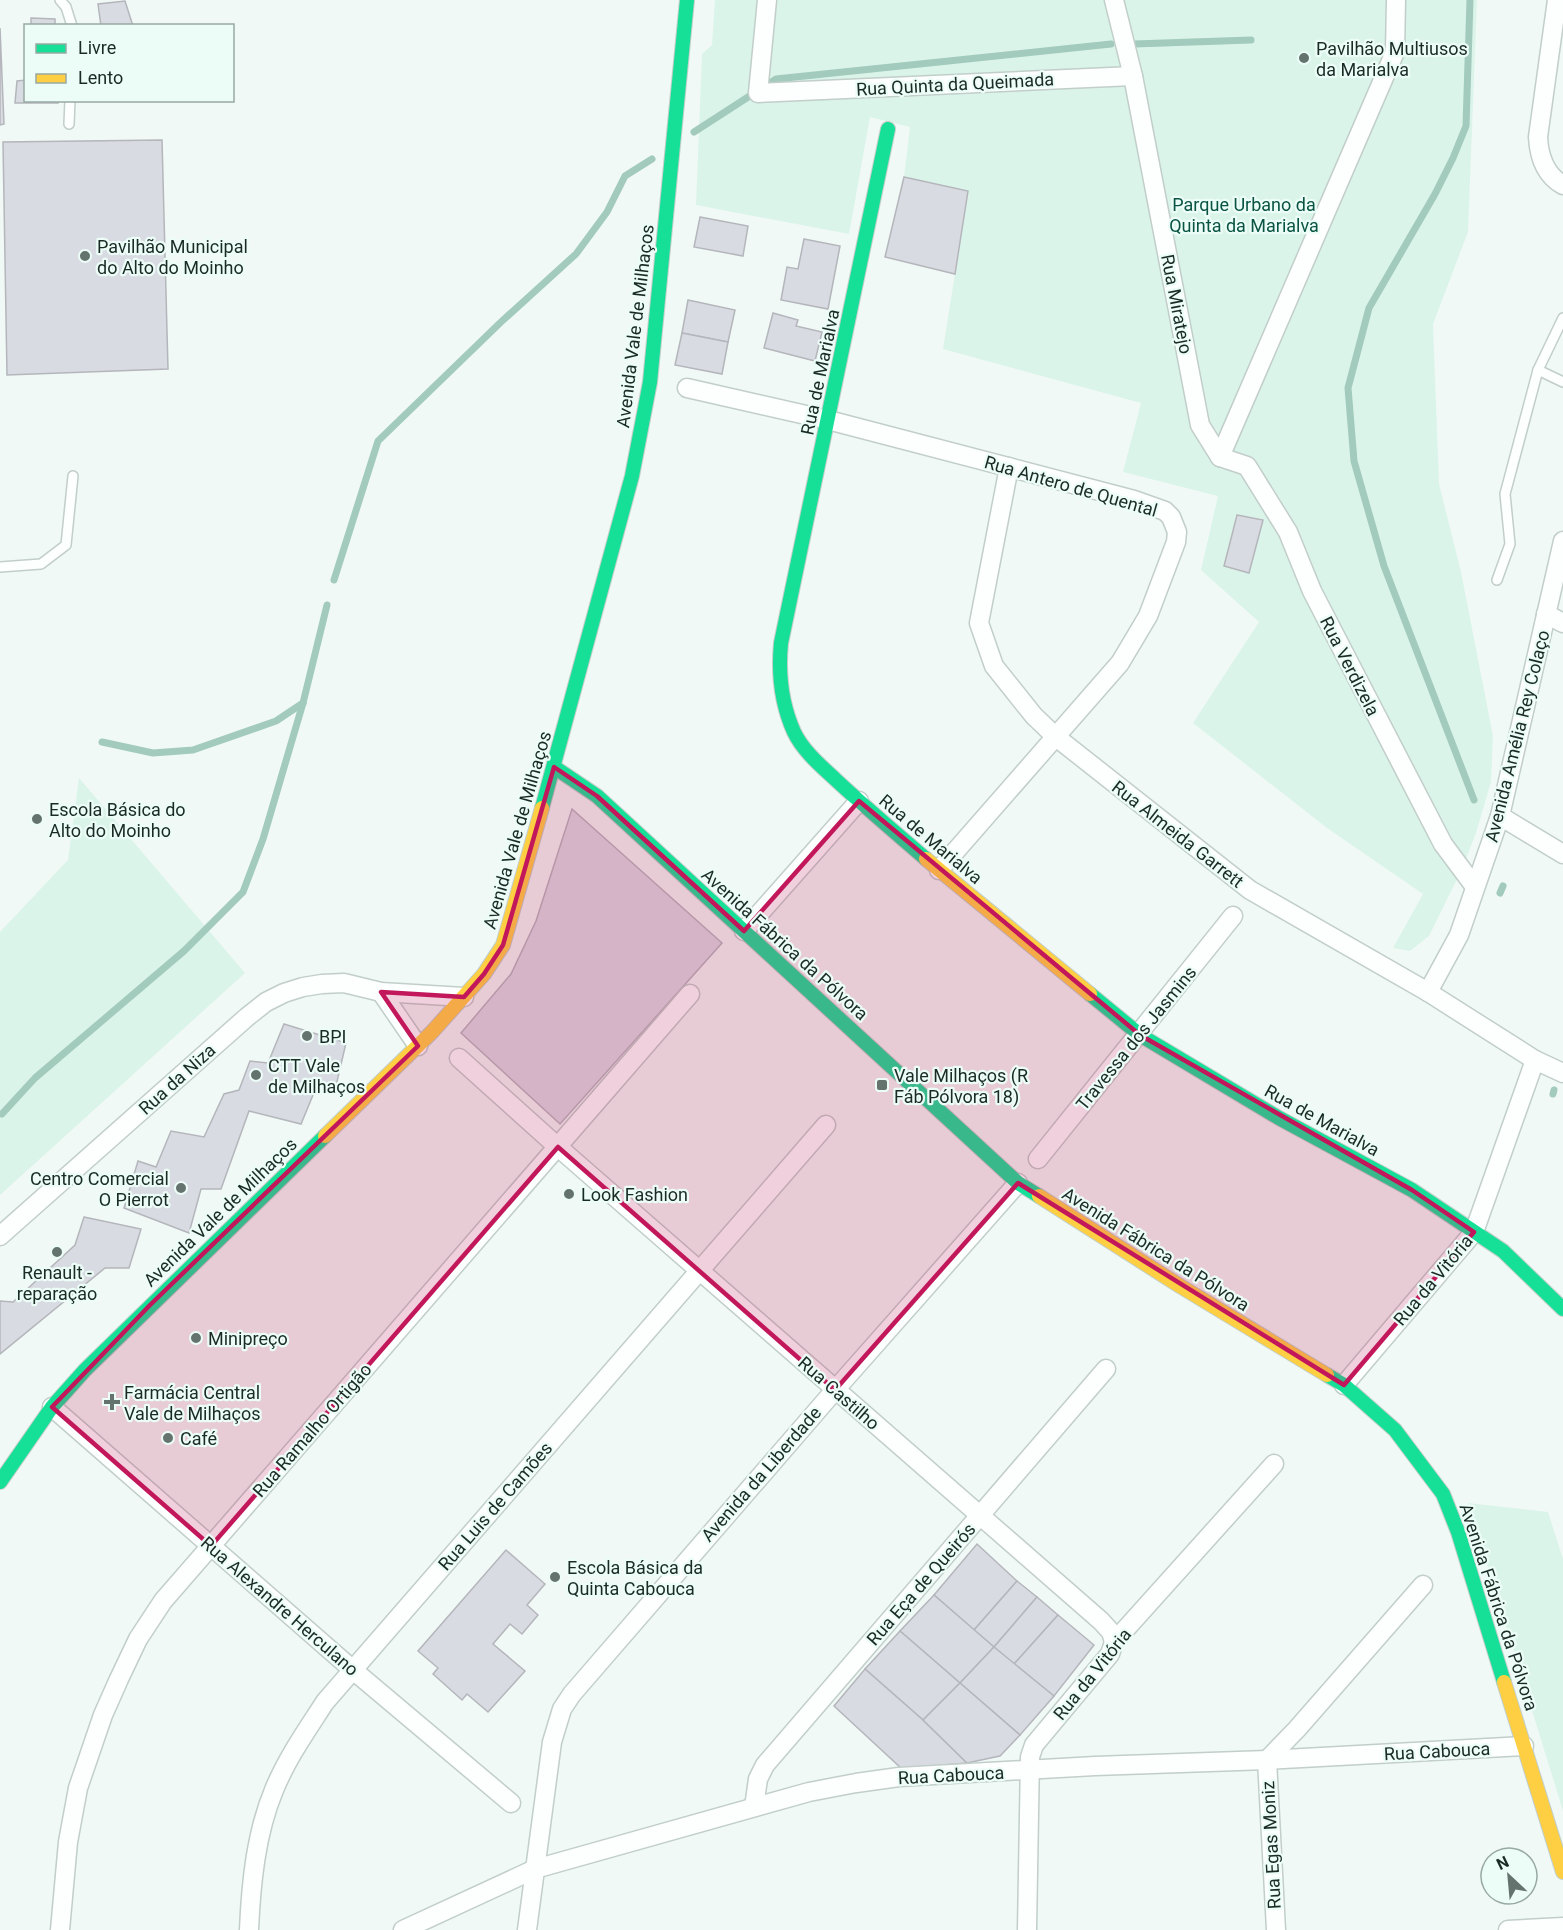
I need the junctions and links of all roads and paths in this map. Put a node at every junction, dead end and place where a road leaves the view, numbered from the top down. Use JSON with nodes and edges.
{"nodes":[{"id":1,"x":60,"y":0,"type":"edge"},
{"id":2,"x":687,"y":0,"type":"edge"},
{"id":3,"x":767,"y":0,"type":"edge"},
{"id":4,"x":1114,"y":0,"type":"edge"},
{"id":5,"x":1557,"y":0,"type":"edge"},
{"id":6,"x":1396,"y":1,"type":"edge"},
{"id":7,"x":71,"y":24,"type":"edge"},
{"id":8,"x":1133,"y":76,"type":"junction"},
{"id":9,"x":70,"y":102,"type":"edge"},
{"id":10,"x":69,"y":124,"type":"dead end"},
{"id":11,"x":888,"y":129,"type":"dead end"},
{"id":12,"x":1563,"y":185,"type":"edge"},
{"id":13,"x":1563,"y":318,"type":"edge"},
{"id":14,"x":1538,"y":370,"type":"junction"},
{"id":15,"x":1563,"y":382,"type":"edge"},
{"id":16,"x":687,"y":388,"type":"dead end"},
{"id":17,"x":828,"y":420,"type":"junction"},
{"id":18,"x":1220,"y":457,"type":"junction"},
{"id":19,"x":1009,"y":467,"type":"junction"},
{"id":20,"x":73,"y":476,"type":"dead end"},
{"id":21,"x":1563,"y":541,"type":"edge"},
{"id":22,"x":0,"y":567,"type":"edge"},
{"id":23,"x":1497,"y":580,"type":"dead end"},
{"id":24,"x":1546,"y":614,"type":"junction"},
{"id":25,"x":1563,"y":623,"type":"edge"},
{"id":26,"x":1056,"y":737,"type":"junction"},
{"id":27,"x":554,"y":768,"type":"junction"},
{"id":28,"x":859,"y":801,"type":"junction"},
{"id":29,"x":1500,"y":816,"type":"junction"},
{"id":30,"x":1563,"y":854,"type":"edge"},
{"id":31,"x":939,"y":870,"type":"junction"},
{"id":32,"x":1475,"y":888,"type":"junction"},
{"id":33,"x":1233,"y":916,"type":"dead end"},
{"id":34,"x":744,"y":931,"type":"junction"},
{"id":35,"x":381,"y":992,"type":"junction"},
{"id":36,"x":1428,"y":992,"type":"junction"},
{"id":37,"x":690,"y":994,"type":"dead end"},
{"id":38,"x":464,"y":997,"type":"junction"},
{"id":39,"x":1140,"y":1035,"type":"junction"},
{"id":40,"x":418,"y":1046,"type":"junction"},
{"id":41,"x":459,"y":1058,"type":"dead end"},
{"id":42,"x":1535,"y":1060,"type":"junction"},
{"id":43,"x":1563,"y":1073,"type":"edge"},
{"id":44,"x":826,"y":1125,"type":"dead end"},
{"id":45,"x":558,"y":1147,"type":"junction"},
{"id":46,"x":1038,"y":1159,"type":"dead end"},
{"id":47,"x":1018,"y":1183,"type":"junction"},
{"id":48,"x":1474,"y":1232,"type":"junction"},
{"id":49,"x":0,"y":1236,"type":"edge"},
{"id":50,"x":699,"y":1270,"type":"junction"},
{"id":51,"x":1563,"y":1309,"type":"edge"},
{"id":52,"x":1106,"y":1369,"type":"dead end"},
{"id":53,"x":1344,"y":1385,"type":"junction"},
{"id":54,"x":835,"y":1390,"type":"junction"},
{"id":55,"x":52,"y":1407,"type":"junction"},
{"id":56,"x":1274,"y":1464,"type":"dead end"},
{"id":57,"x":0,"y":1482,"type":"edge"},
{"id":58,"x":980,"y":1515,"type":"junction"},
{"id":59,"x":211,"y":1546,"type":"junction"},
{"id":60,"x":1423,"y":1585,"type":"dead end"},
{"id":61,"x":1114,"y":1642,"type":"junction"},
{"id":62,"x":353,"y":1670,"type":"junction"},
{"id":63,"x":1524,"y":1746,"type":"junction"},
{"id":64,"x":1266,"y":1760,"type":"junction"},
{"id":65,"x":1029,"y":1770,"type":"junction"},
{"id":66,"x":511,"y":1803,"type":"dead end"},
{"id":67,"x":754,"y":1807,"type":"junction"},
{"id":68,"x":535,"y":1869,"type":"junction"},
{"id":69,"x":1563,"y":1872,"type":"edge"},
{"id":70,"x":1563,"y":1927,"type":"edge"},
{"id":71,"x":60,"y":1930,"type":"edge"},
{"id":72,"x":249,"y":1930,"type":"edge"},
{"id":73,"x":403,"y":1930,"type":"edge"},
{"id":74,"x":527,"y":1930,"type":"edge"},
{"id":75,"x":1027,"y":1930,"type":"edge"},
{"id":76,"x":1276,"y":1930,"type":"edge"},
{"id":77,"x":1508,"y":1930,"type":"edge"}],
"edges":[{"from":1,"to":7,"type":"lane"},
{"from":2,"to":27,"type":"street","name":"Avenida Vale de Milhaços"},
{"from":3,"to":8,"type":"street","name":"Rua Quinta da Queimada"},
{"from":4,"to":8,"type":"street"},
{"from":5,"to":12,"type":"street"},
{"from":6,"to":18,"type":"street"},
{"from":8,"to":18,"type":"street","name":"Rua Miratejo"},
{"from":9,"to":10,"type":"lane"},
{"from":11,"to":17,"type":"street","name":"Rua de Marialva"},
{"from":13,"to":14,"type":"lane"},
{"from":14,"to":15,"type":"lane"},
{"from":14,"to":23,"type":"lane"},
{"from":16,"to":17,"type":"street","name":"Rua Antero de Quental"},
{"from":17,"to":19,"type":"street","name":"Rua Antero de Quental"},
{"from":17,"to":28,"type":"street","name":"Rua de Marialva"},
{"from":18,"to":32,"type":"street","name":"Rua Verdizela"},
{"from":19,"to":26,"type":"street","name":"Rua Almeida Garrett"},
{"from":19,"to":26,"type":"street","name":"Rua Antero de Quental"},
{"from":20,"to":22,"type":"lane"},
{"from":21,"to":24,"type":"street","name":"Avenida Amélia Rey Colaço"},
{"from":24,"to":25,"type":"street"},
{"from":24,"to":29,"type":"street","name":"Avenida Amélia Rey Colaço"},
{"from":26,"to":31,"type":"street","name":"Rua Antero de Quental"},
{"from":26,"to":36,"type":"street","name":"Rua Almeida Garrett"},
{"from":27,"to":34,"type":"street","name":"Avenida Fábrica da Pólvora"},
{"from":27,"to":38,"type":"street","name":"Avenida Vale de Milhaços"},
{"from":28,"to":31,"type":"street","name":"Rua de Marialva"},
{"from":28,"to":34,"type":"street"},
{"from":29,"to":30,"type":"street"},
{"from":29,"to":32,"type":"street","name":"Avenida Amélia Rey Colaço"},
{"from":31,"to":39,"type":"street","name":"Rua de Marialva"},
{"from":32,"to":36,"type":"street","name":"Avenida Amélia Rey Colaço"},
{"from":33,"to":39,"type":"street","name":"Travessa dos Jasmins"},
{"from":34,"to":47,"type":"street","name":"Avenida Fábrica da Pólvora"},
{"from":35,"to":38,"type":"street","name":"Rua da Niza"},
{"from":35,"to":40,"type":"street"},
{"from":35,"to":49,"type":"street","name":"Rua da Niza"},
{"from":36,"to":42,"type":"street","name":"Rua Almeida Garrett"},
{"from":37,"to":45,"type":"street","name":"Rua Ramalho Ortigão"},
{"from":38,"to":40,"type":"street","name":"Avenida Vale de Milhaços"},
{"from":39,"to":46,"type":"street","name":"Travessa dos Jasmins"},
{"from":39,"to":48,"type":"street","name":"Rua de Marialva"},
{"from":40,"to":55,"type":"street","name":"Avenida Vale de Milhaços"},
{"from":41,"to":45,"type":"street","name":"Rua Castilho"},
{"from":42,"to":43,"type":"street","name":"Rua Almeida Garrett"},
{"from":42,"to":48,"type":"street","name":"Rua da Vitória"},
{"from":44,"to":50,"type":"street","name":"Rua Luis de Camões"},
{"from":45,"to":50,"type":"street","name":"Rua Castilho"},
{"from":45,"to":59,"type":"street","name":"Rua Ramalho Ortigão"},
{"from":47,"to":53,"type":"street","name":"Avenida Fábrica da Pólvora"},
{"from":47,"to":54,"type":"street","name":"Avenida da Liberdade"},
{"from":48,"to":51,"type":"street","name":"Rua de Marialva"},
{"from":48,"to":53,"type":"street","name":"Rua da Vitória"},
{"from":50,"to":54,"type":"street","name":"Rua Castilho"},
{"from":50,"to":62,"type":"street","name":"Rua Luis de Camões"},
{"from":52,"to":58,"type":"street","name":"Rua Eça de Queirós"},
{"from":53,"to":63,"type":"street","name":"Avenida Fábrica da Pólvora"},
{"from":54,"to":58,"type":"street","name":"Rua Castilho"},
{"from":54,"to":68,"type":"street","name":"Avenida da Liberdade"},
{"from":55,"to":57,"type":"street","name":"Avenida Vale de Milhaços"},
{"from":55,"to":59,"type":"street","name":"Rua Alexandre Herculano"},
{"from":56,"to":61,"type":"street","name":"Rua da Vitória"},
{"from":58,"to":61,"type":"street","name":"Rua Castilho"},
{"from":58,"to":67,"type":"street","name":"Rua Eça de Queirós"},
{"from":59,"to":62,"type":"street","name":"Rua Alexandre Herculano"},
{"from":59,"to":71,"type":"street","name":"Rua Ramalho Ortigão"},
{"from":60,"to":64,"type":"street"},
{"from":61,"to":65,"type":"street","name":"Rua da Vitória"},
{"from":62,"to":66,"type":"street","name":"Rua Alexandre Herculano"},
{"from":62,"to":72,"type":"street","name":"Rua Luis de Camões"},
{"from":63,"to":64,"type":"street","name":"Rua Cabouca"},
{"from":63,"to":69,"type":"street","name":"Avenida Fábrica da Pólvora"},
{"from":64,"to":65,"type":"street","name":"Rua Cabouca"},
{"from":64,"to":76,"type":"street","name":"Rua Egas Moniz"},
{"from":65,"to":67,"type":"street","name":"Rua Cabouca"},
{"from":65,"to":75,"type":"street","name":"Rua da Vitória"},
{"from":67,"to":68,"type":"street","name":"Rua Cabouca"},
{"from":68,"to":73,"type":"street","name":"Rua Cabouca"},
{"from":68,"to":74,"type":"street","name":"Avenida da Liberdade"},
{"from":70,"to":77,"type":"street"}]}
